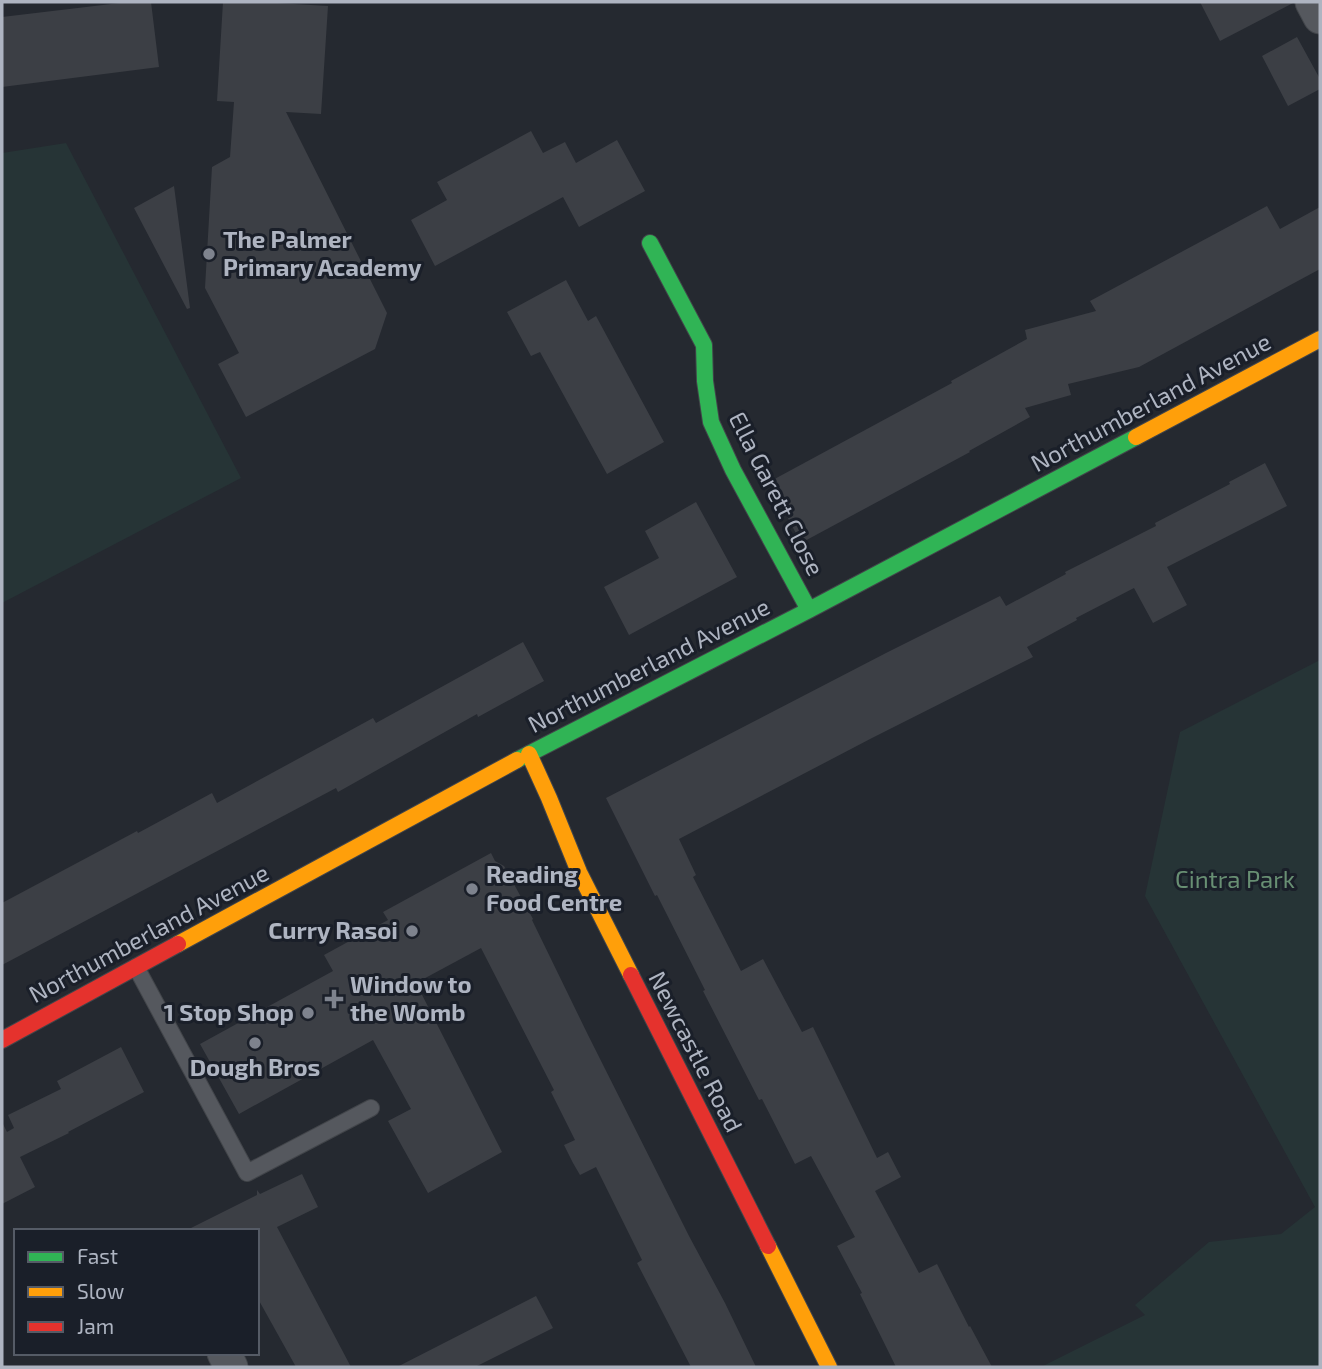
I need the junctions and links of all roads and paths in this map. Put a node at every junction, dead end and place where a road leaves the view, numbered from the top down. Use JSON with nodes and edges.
{"nodes":[{"id":1,"x":1312,"y":2,"type":"edge"},
{"id":2,"x":1320,"y":17,"type":"edge"},
{"id":3,"x":650,"y":243,"type":"dead end"},
{"id":4,"x":1320,"y":339,"type":"edge"},
{"id":5,"x":809,"y":610,"type":"junction"},
{"id":6,"x":529,"y":754,"type":"junction"},
{"id":7,"x":136,"y":967,"type":"junction"},
{"id":8,"x":2,"y":1040,"type":"edge"},
{"id":9,"x":371,"y":1108,"type":"dead end"},
{"id":10,"x":829,"y":1367,"type":"edge"}],
"edges":[{"from":1,"to":2,"type":"street"},
{"from":3,"to":5,"type":"street","name":"Ella Garett Close"},
{"from":4,"to":5,"type":"street","name":"Northumberland Avenue"},
{"from":5,"to":6,"type":"street","name":"Northumberland Avenue"},
{"from":6,"to":7,"type":"street","name":"Northumberland Avenue"},
{"from":6,"to":10,"type":"street","name":"Newcastle Road"},
{"from":7,"to":8,"type":"street","name":"Northumberland Avenue"},
{"from":7,"to":9,"type":"lane"}]}
